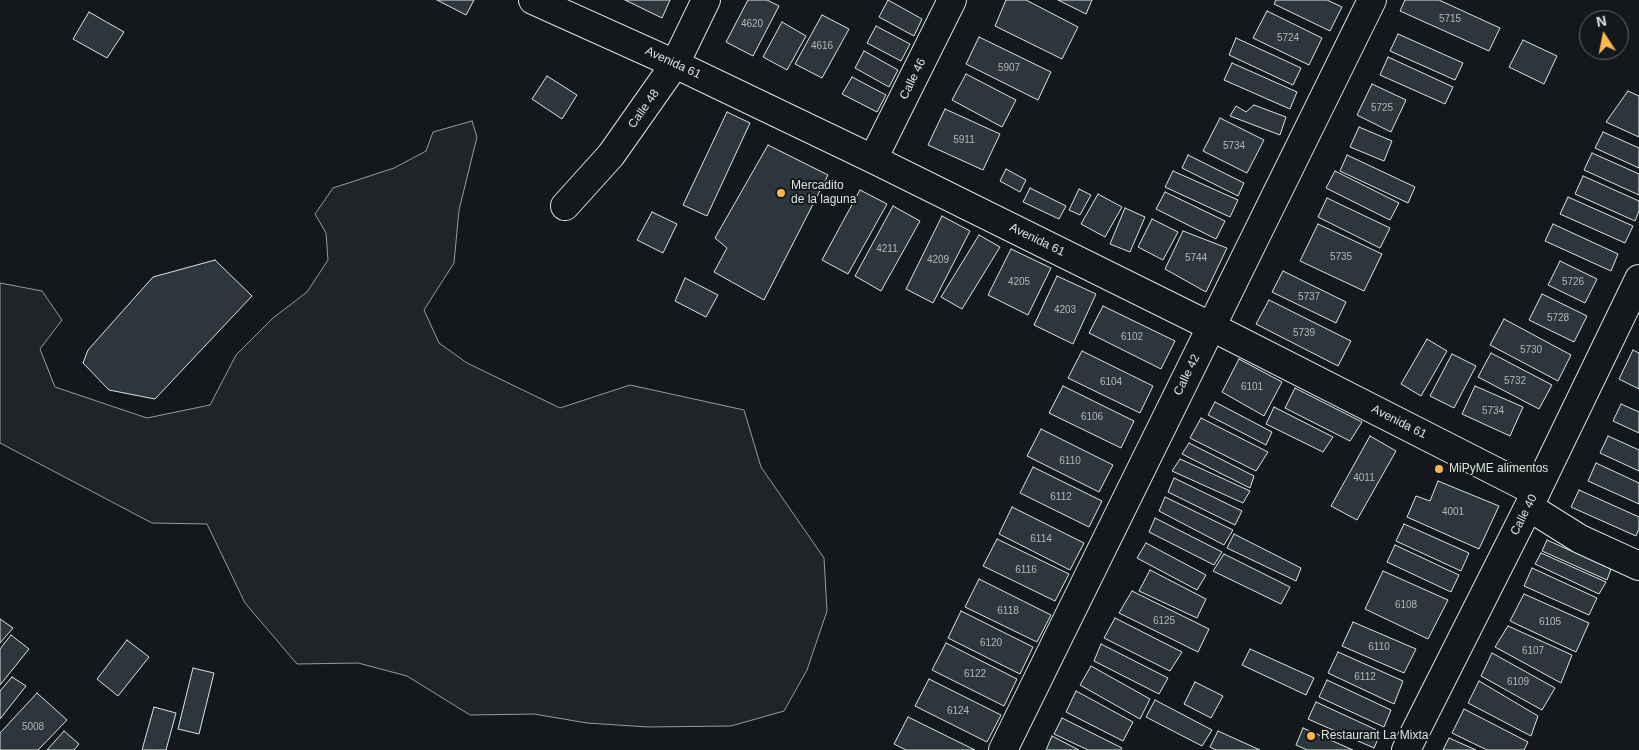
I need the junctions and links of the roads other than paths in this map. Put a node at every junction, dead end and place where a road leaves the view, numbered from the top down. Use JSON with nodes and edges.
{"nodes":[{"id":1,"x":533,"y":0,"type":"edge"},
{"id":2,"x":706,"y":0,"type":"edge"},
{"id":3,"x":952,"y":0,"type":"edge"},
{"id":4,"x":1372,"y":0,"type":"edge"},
{"id":5,"x":675,"y":64,"type":"junction"},
{"id":6,"x":873,"y":159,"type":"junction"},
{"id":7,"x":565,"y":206,"type":"dead end"},
{"id":8,"x":1639,"y":279,"type":"edge"},
{"id":9,"x":1210,"y":326,"type":"junction"},
{"id":10,"x":1532,"y":499,"type":"junction"},
{"id":11,"x":1639,"y":566,"type":"edge"},
{"id":12,"x":1003,"y":750,"type":"edge"},
{"id":13,"x":1406,"y":750,"type":"edge"}],
"edges":[{"from":1,"to":5,"type":"street","name":"Avenida 61"},
{"from":2,"to":5,"type":"street","name":"Calle 48"},
{"from":3,"to":6,"type":"street","name":"Calle 46"},
{"from":4,"to":9,"type":"street","name":"Calle 42"},
{"from":5,"to":6,"type":"street","name":"Avenida 61"},
{"from":5,"to":7,"type":"street","name":"Calle 48"},
{"from":6,"to":9,"type":"street","name":"Avenida 61"},
{"from":8,"to":10,"type":"street","name":"Calle 40"},
{"from":9,"to":10,"type":"street","name":"Avenida 61"},
{"from":9,"to":12,"type":"street","name":"Calle 42"},
{"from":10,"to":11,"type":"street","name":"Avenida 61"},
{"from":10,"to":13,"type":"street","name":"Calle 40"}]}
